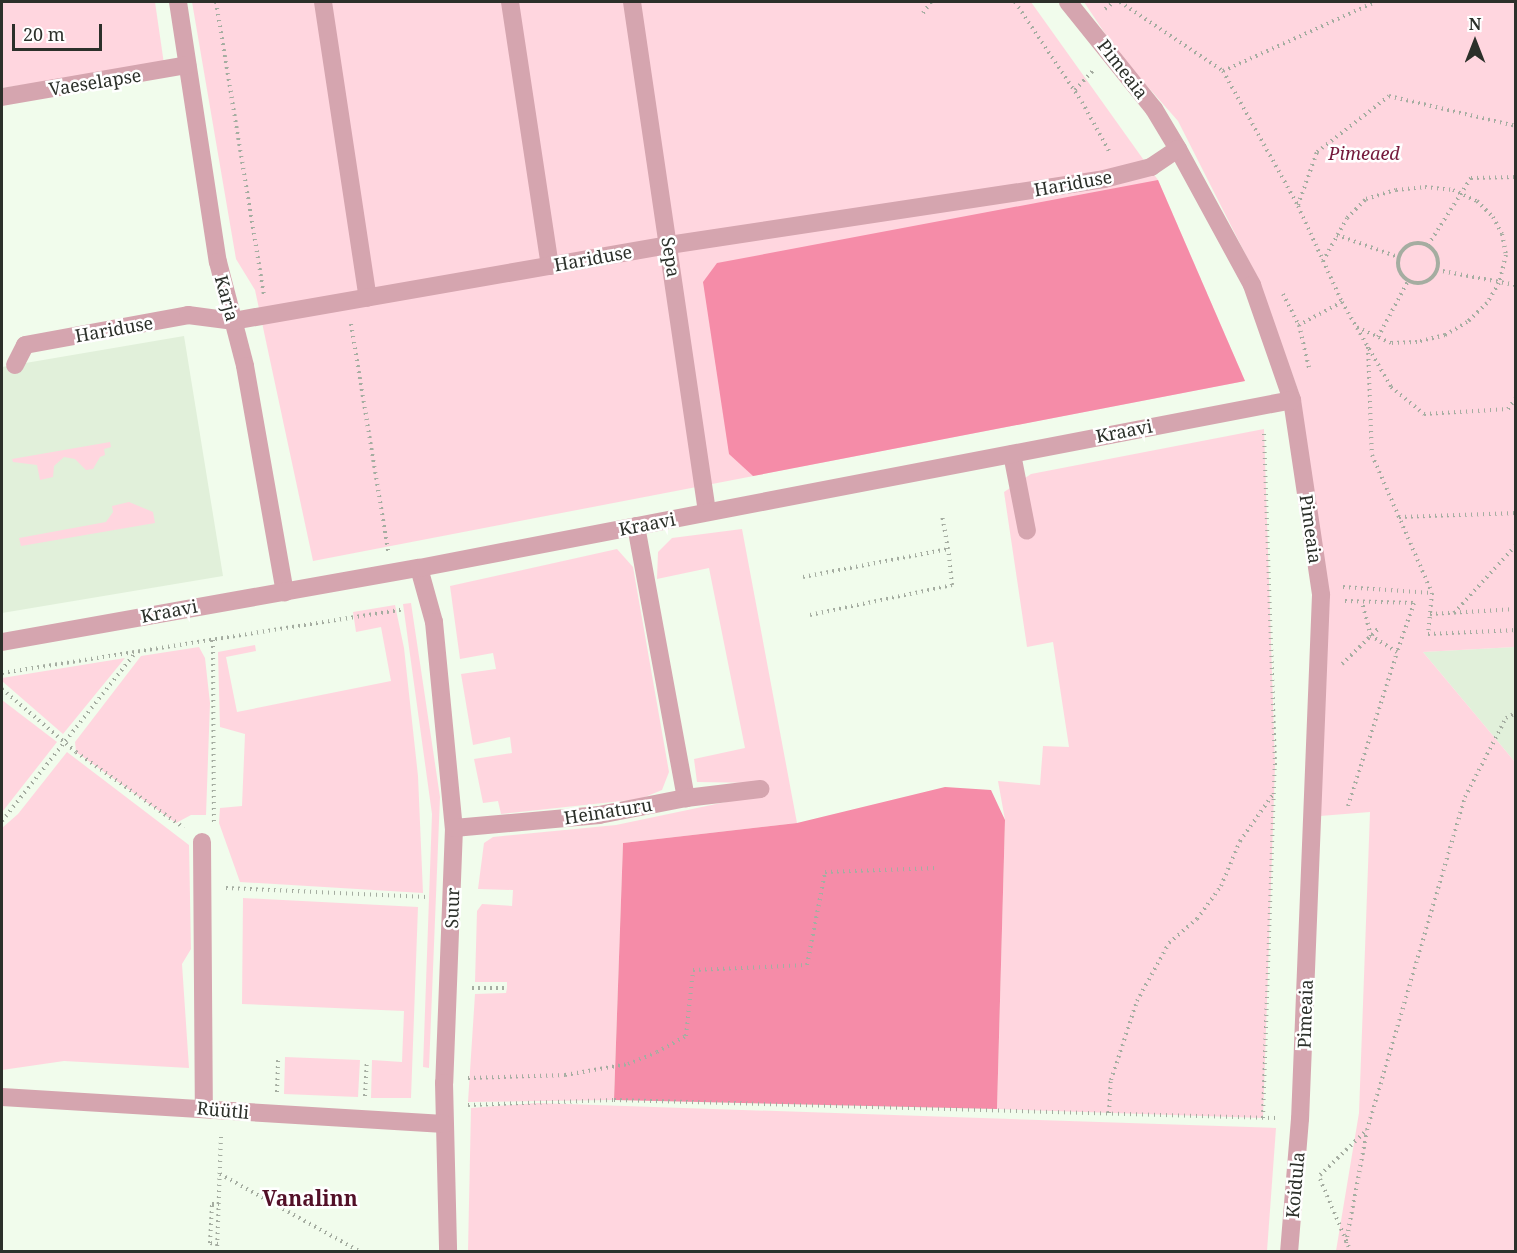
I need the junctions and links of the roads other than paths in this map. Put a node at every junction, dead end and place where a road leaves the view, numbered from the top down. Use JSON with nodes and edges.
{"nodes":[{"id":1,"x":178,"y":2,"type":"edge"},
{"id":2,"x":323,"y":2,"type":"edge"},
{"id":3,"x":510,"y":2,"type":"edge"},
{"id":4,"x":632,"y":2,"type":"edge"},
{"id":5,"x":1068,"y":2,"type":"edge"},
{"id":6,"x":187,"y":65,"type":"junction"},
{"id":7,"x":2,"y":97,"type":"edge"},
{"id":8,"x":1178,"y":149,"type":"junction"},
{"id":9,"x":669,"y":245,"type":"junction"},
{"id":10,"x":550,"y":266,"type":"junction"},
{"id":11,"x":368,"y":298,"type":"junction"},
{"id":12,"x":233,"y":321,"type":"junction"},
{"id":13,"x":15,"y":365,"type":"dead end"},
{"id":14,"x":1292,"y":400,"type":"junction"},
{"id":15,"x":1012,"y":454,"type":"junction"},
{"id":16,"x":707,"y":512,"type":"junction"},
{"id":17,"x":636,"y":526,"type":"junction"},
{"id":18,"x":1027,"y":531,"type":"dead end"},
{"id":19,"x":419,"y":568,"type":"junction"},
{"id":20,"x":285,"y":593,"type":"junction"},
{"id":21,"x":2,"y":642,"type":"edge"},
{"id":22,"x":760,"y":789,"type":"dead end"},
{"id":23,"x":686,"y":798,"type":"junction"},
{"id":24,"x":454,"y":828,"type":"junction"},
{"id":25,"x":202,"y":842,"type":"road end"},
{"id":26,"x":2,"y":1097,"type":"edge"},
{"id":27,"x":204,"y":1108,"type":"junction"},
{"id":28,"x":1300,"y":1119,"type":"joint"},
{"id":29,"x":444,"y":1124,"type":"junction"},
{"id":30,"x":448,"y":1251,"type":"edge"},
{"id":31,"x":1289,"y":1251,"type":"edge"}],
"edges":[{"from":1,"to":6,"type":"street","name":"Karja"},
{"from":2,"to":11,"type":"street"},
{"from":3,"to":10,"type":"street"},
{"from":4,"to":9,"type":"street","name":"Sepa"},
{"from":5,"to":8,"type":"street","name":"Pimeaia"},
{"from":6,"to":7,"type":"street","name":"Vaeselapse"},
{"from":6,"to":12,"type":"street","name":"Karja"},
{"from":8,"to":9,"type":"street","name":"Hariduse"},
{"from":8,"to":14,"type":"street","name":"Pimeaia"},
{"from":9,"to":10,"type":"street","name":"Hariduse"},
{"from":9,"to":16,"type":"street","name":"Sepa"},
{"from":10,"to":11,"type":"street","name":"Hariduse"},
{"from":11,"to":12,"type":"street","name":"Hariduse"},
{"from":12,"to":13,"type":"street","name":"Hariduse"},
{"from":12,"to":20,"type":"street","name":"Karja"},
{"from":14,"to":15,"type":"street","name":"Kraavi"},
{"from":14,"to":28,"type":"street","name":"Pimeaia"},
{"from":15,"to":16,"type":"street","name":"Kraavi"},
{"from":15,"to":18,"type":"street"},
{"from":16,"to":17,"type":"street","name":"Kraavi"},
{"from":17,"to":19,"type":"street","name":"Kraavi"},
{"from":17,"to":23,"type":"street"},
{"from":19,"to":20,"type":"street","name":"Kraavi"},
{"from":19,"to":24,"type":"street","name":"Suur"},
{"from":20,"to":21,"type":"street","name":"Kraavi"},
{"from":22,"to":23,"type":"street","name":"Heinaturu"},
{"from":23,"to":24,"type":"street","name":"Heinaturu"},
{"from":24,"to":29,"type":"street","name":"Suur"},
{"from":25,"to":27,"type":"street"},
{"from":26,"to":27,"type":"street","name":"Rüütli"},
{"from":27,"to":29,"type":"street","name":"Rüütli"},
{"from":28,"to":31,"type":"street","name":"Koidula"},
{"from":29,"to":30,"type":"street","name":"Suur"}]}
